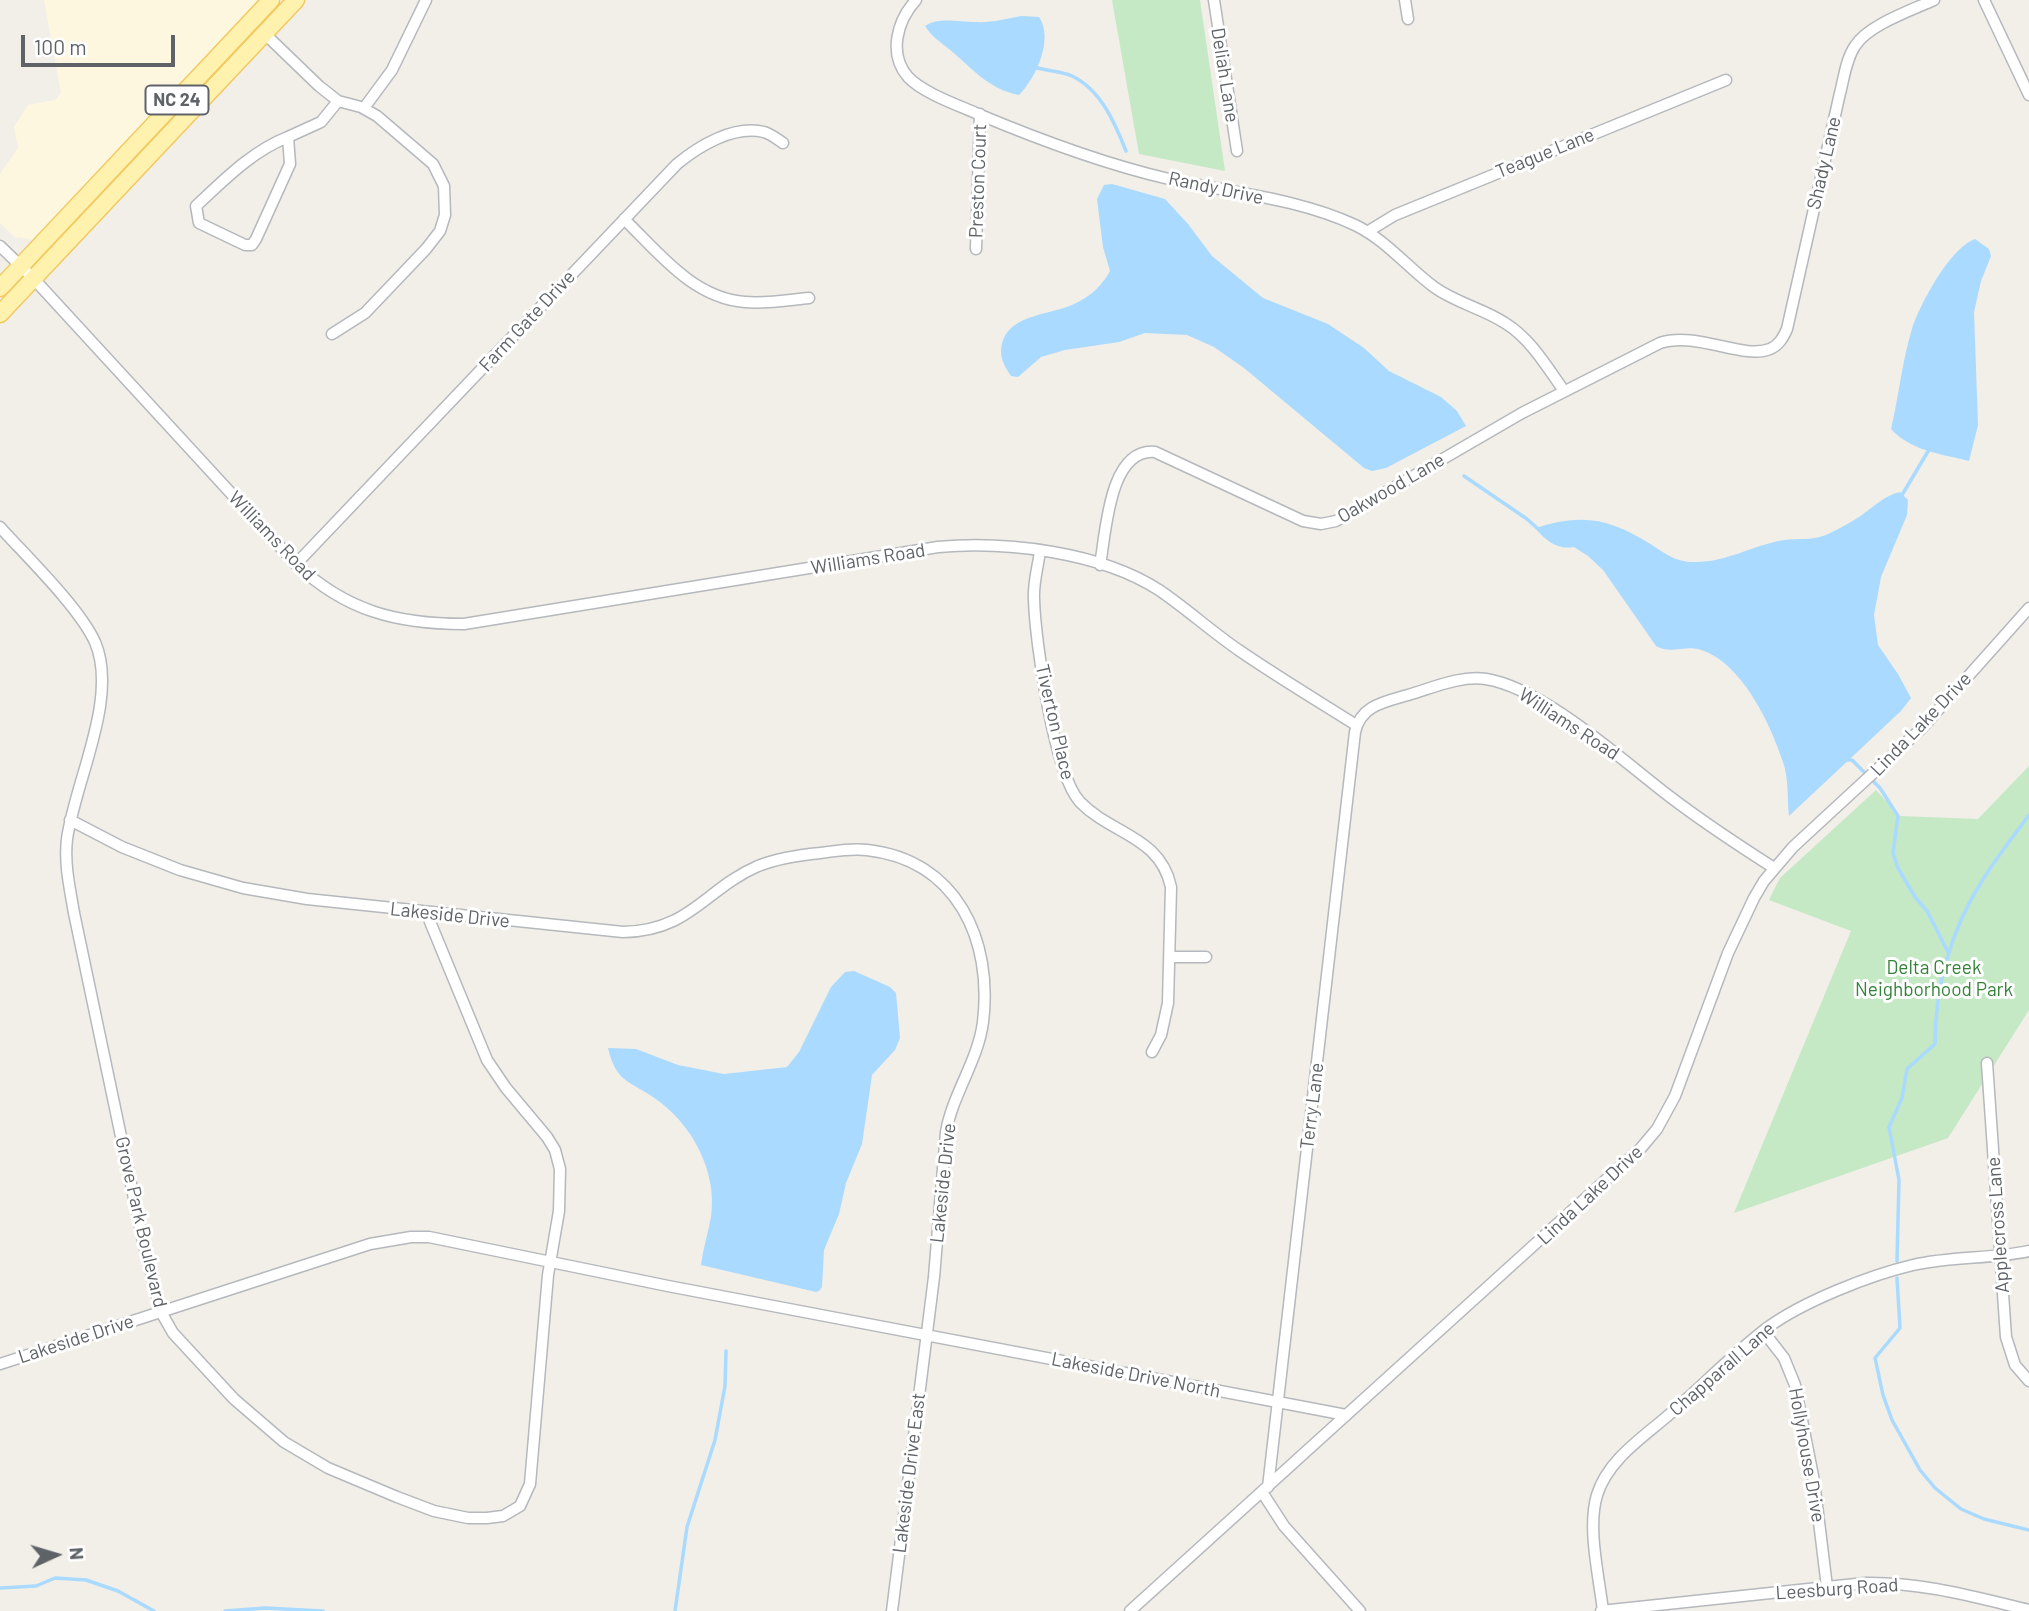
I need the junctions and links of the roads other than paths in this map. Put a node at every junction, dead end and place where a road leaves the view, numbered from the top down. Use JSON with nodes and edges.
{"nodes":[{"id":1,"x":271,"y":0,"type":"edge"},
{"id":2,"x":296,"y":0,"type":"edge"},
{"id":3,"x":426,"y":0,"type":"edge"},
{"id":4,"x":916,"y":0,"type":"edge"},
{"id":5,"x":1214,"y":0,"type":"edge"},
{"id":6,"x":1405,"y":0,"type":"edge"},
{"id":7,"x":1934,"y":0,"type":"edge"},
{"id":8,"x":1984,"y":0,"type":"edge"},
{"id":9,"x":1408,"y":19,"type":"dead end"},
{"id":10,"x":264,"y":33,"type":"junction"},
{"id":11,"x":1726,"y":80,"type":"dead end"},
{"id":12,"x":2029,"y":95,"type":"edge"},
{"id":13,"x":338,"y":101,"type":"junction"},
{"id":14,"x":364,"y":108,"type":"junction"},
{"id":15,"x":980,"y":114,"type":"junction"},
{"id":16,"x":288,"y":137,"type":"junction"},
{"id":17,"x":783,"y":144,"type":"dead end"},
{"id":18,"x":1237,"y":150,"type":"dead end"},
{"id":19,"x":624,"y":219,"type":"junction"},
{"id":20,"x":1367,"y":232,"type":"junction"},
{"id":21,"x":0,"y":246,"type":"edge"},
{"id":22,"x":976,"y":248,"type":"dead end"},
{"id":23,"x":21,"y":266,"type":"junction"},
{"id":24,"x":33,"y":278,"type":"junction"},
{"id":25,"x":0,"y":288,"type":"edge"},
{"id":26,"x":810,"y":298,"type":"dead end"},
{"id":27,"x":0,"y":314,"type":"edge"},
{"id":28,"x":332,"y":334,"type":"dead end"},
{"id":29,"x":1753,"y":352,"type":"joint"},
{"id":30,"x":1564,"y":390,"type":"junction"},
{"id":31,"x":0,"y":527,"type":"edge"},
{"id":32,"x":1040,"y":551,"type":"junction"},
{"id":33,"x":296,"y":564,"type":"junction"},
{"id":34,"x":1100,"y":565,"type":"junction"},
{"id":35,"x":2029,"y":608,"type":"edge"},
{"id":36,"x":1356,"y":725,"type":"junction"},
{"id":37,"x":70,"y":820,"type":"junction"},
{"id":38,"x":1774,"y":867,"type":"junction"},
{"id":39,"x":426,"y":912,"type":"junction"},
{"id":40,"x":1170,"y":957,"type":"junction"},
{"id":41,"x":1206,"y":957,"type":"dead end"},
{"id":42,"x":1152,"y":1052,"type":"dead end"},
{"id":43,"x":1987,"y":1063,"type":"dead end"},
{"id":44,"x":2029,"y":1251,"type":"edge"},
{"id":45,"x":2000,"y":1254,"type":"junction"},
{"id":46,"x":550,"y":1261,"type":"junction"},
{"id":47,"x":161,"y":1312,"type":"junction"},
{"id":48,"x":1763,"y":1331,"type":"junction"},
{"id":49,"x":927,"y":1335,"type":"junction"},
{"id":50,"x":0,"y":1364,"type":"edge"},
{"id":51,"x":2029,"y":1381,"type":"edge"},
{"id":52,"x":1278,"y":1403,"type":"junction"},
{"id":53,"x":1346,"y":1415,"type":"junction"},
{"id":54,"x":1265,"y":1489,"type":"junction"},
{"id":55,"x":1827,"y":1587,"type":"junction"},
{"id":56,"x":2029,"y":1610,"type":"edge"},
{"id":57,"x":892,"y":1611,"type":"edge"},
{"id":58,"x":1130,"y":1611,"type":"edge"},
{"id":59,"x":1360,"y":1611,"type":"edge"},
{"id":60,"x":1602,"y":1611,"type":"edge"}],
"edges":[{"from":1,"to":23,"type":"main road","number":"NC 24"},
{"from":2,"to":10,"type":"main road","number":"NC 24"},
{"from":3,"to":14,"type":"street"},
{"from":4,"to":15,"type":"street","name":"Randy Drive"},
{"from":5,"to":18,"type":"street","name":"Deliah Lane"},
{"from":6,"to":9,"type":"street"},
{"from":7,"to":29,"type":"street","name":"Shady Lane"},
{"from":8,"to":12,"type":"street"},
{"from":10,"to":13,"type":"street"},
{"from":10,"to":24,"type":"main road","number":"NC 24"},
{"from":11,"to":20,"type":"street","name":"Teague Lane"},
{"from":13,"to":14,"type":"street"},
{"from":13,"to":16,"type":"street"},
{"from":14,"to":28,"type":"street"},
{"from":15,"to":20,"type":"street","name":"Randy Drive"},
{"from":15,"to":22,"type":"street","name":"Preston Court"},
{"from":16,"to":16,"type":"street"},
{"from":17,"to":19,"type":"street","name":"Farm Gate Drive"},
{"from":19,"to":26,"type":"street"},
{"from":19,"to":33,"type":"street","name":"Farm Gate Drive"},
{"from":20,"to":30,"type":"street","name":"Randy Drive"},
{"from":21,"to":23,"type":"street","name":"Williams Road"},
{"from":23,"to":24,"type":"street","name":"Williams Road"},
{"from":23,"to":25,"type":"main road","number":"NC 24"},
{"from":24,"to":27,"type":"main road","number":"NC 24"},
{"from":24,"to":33,"type":"street","name":"Williams Road"},
{"from":29,"to":30,"type":"street","name":"Oakwood Lane"},
{"from":30,"to":34,"type":"street","name":"Oakwood Lane"},
{"from":31,"to":37,"type":"street","name":"Grove Park Boulevard"},
{"from":32,"to":33,"type":"street","name":"Williams Road"},
{"from":32,"to":34,"type":"street","name":"Williams Road"},
{"from":32,"to":40,"type":"street","name":"Tiverton Place"},
{"from":34,"to":36,"type":"street","name":"Williams Road"},
{"from":35,"to":38,"type":"street","name":"Linda Lake Drive"},
{"from":36,"to":38,"type":"street","name":"Williams Road"},
{"from":36,"to":52,"type":"street","name":"Terry Lane"},
{"from":37,"to":39,"type":"street","name":"Lakeside Drive"},
{"from":37,"to":47,"type":"street","name":"Grove Park Boulevard"},
{"from":38,"to":53,"type":"street","name":"Linda Lake Drive"},
{"from":39,"to":46,"type":"street","name":"Grove Park Boulevard"},
{"from":39,"to":49,"type":"street","name":"Lakeside Drive"},
{"from":40,"to":41,"type":"street"},
{"from":40,"to":42,"type":"street","name":"Tiverton Place"},
{"from":43,"to":45,"type":"street","name":"Applecross Lane"},
{"from":44,"to":45,"type":"street","name":"Chapparall Lane"},
{"from":45,"to":48,"type":"street","name":"Chapparall Lane"},
{"from":45,"to":51,"type":"street","name":"Applecross Lane"},
{"from":46,"to":47,"type":"street","name":"Lakeside Drive"},
{"from":46,"to":47,"type":"street","name":"Grove Park Boulevard"},
{"from":46,"to":49,"type":"street","name":"Lakeside Drive"},
{"from":47,"to":50,"type":"street","name":"Lakeside Drive"},
{"from":48,"to":55,"type":"street","name":"Hollyhouse Drive"},
{"from":48,"to":60,"type":"street","name":"Chapparall Lane"},
{"from":49,"to":52,"type":"street","name":"Lakeside Drive North"},
{"from":49,"to":57,"type":"street","name":"Lakeside Drive East"},
{"from":52,"to":53,"type":"street","name":"Lakeside Drive North"},
{"from":52,"to":54,"type":"street","name":"Terry Lane"},
{"from":53,"to":54,"type":"street","name":"Linda Lake Drive"},
{"from":54,"to":58,"type":"street","name":"Linda Lake Drive"},
{"from":54,"to":59,"type":"street"},
{"from":55,"to":56,"type":"street","name":"Leesburg Road"},
{"from":55,"to":60,"type":"street","name":"Leesburg Road"}]}
